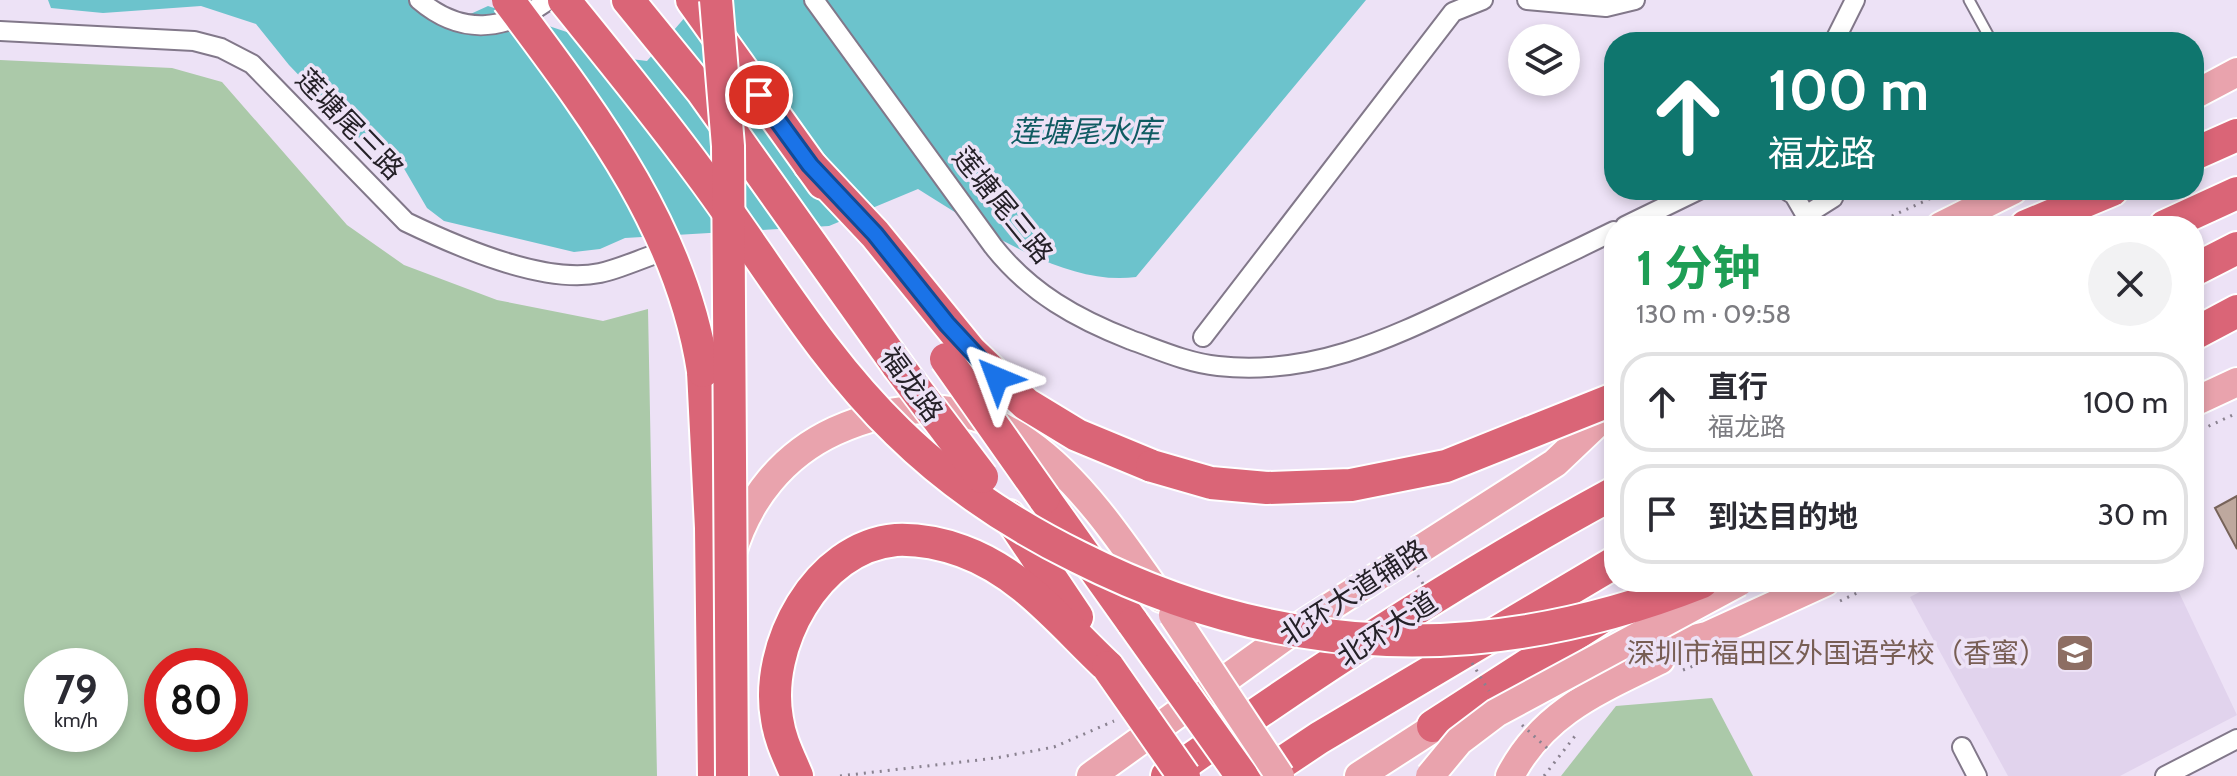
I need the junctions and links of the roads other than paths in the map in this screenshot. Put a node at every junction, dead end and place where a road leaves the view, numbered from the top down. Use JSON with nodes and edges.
{"nodes":[{"id":1,"x":419,"y":0,"type":"edge"},
{"id":2,"x":508,"y":0,"type":"edge"},
{"id":3,"x":549,"y":0,"type":"edge"},
{"id":4,"x":564,"y":0,"type":"edge"},
{"id":5,"x":628,"y":0,"type":"edge"},
{"id":6,"x":692,"y":0,"type":"edge"},
{"id":7,"x":716,"y":0,"type":"edge"},
{"id":8,"x":814,"y":0,"type":"edge"},
{"id":9,"x":1483,"y":0,"type":"edge"},
{"id":10,"x":1527,"y":0,"type":"edge"},
{"id":11,"x":1635,"y":0,"type":"edge"},
{"id":12,"x":1855,"y":0,"type":"edge"},
{"id":13,"x":1969,"y":0,"type":"edge"},
{"id":14,"x":0,"y":31,"type":"edge"},
{"id":15,"x":1839,"y":32,"type":"edge"},
{"id":16,"x":1987,"y":32,"type":"edge"},
{"id":17,"x":2237,"y":72,"type":"edge"},
{"id":18,"x":2204,"y":90,"type":"edge"},
{"id":19,"x":2237,"y":124,"type":"edge"},
{"id":20,"x":2204,"y":132,"type":"edge"},
{"id":21,"x":2237,"y":135,"type":"edge"},
{"id":22,"x":2204,"y":150,"type":"edge"},
{"id":23,"x":2237,"y":193,"type":"edge"},
{"id":24,"x":1678,"y":200,"type":"edge"},
{"id":25,"x":1794,"y":200,"type":"edge"},
{"id":26,"x":1831,"y":200,"type":"edge"},
{"id":27,"x":1993,"y":200,"type":"edge"},
{"id":28,"x":2088,"y":200,"type":"edge"},
{"id":29,"x":1646,"y":216,"type":"edge"},
{"id":30,"x":1806,"y":216,"type":"edge"},
{"id":31,"x":1813,"y":216,"type":"edge"},
{"id":32,"x":1961,"y":216,"type":"edge"},
{"id":33,"x":2050,"y":216,"type":"edge"},
{"id":34,"x":2187,"y":216,"type":"edge"},
{"id":35,"x":1604,"y":236,"type":"edge"},
{"id":36,"x":2237,"y":248,"type":"edge"},
{"id":37,"x":653,"y":255,"type":"dead end"},
{"id":38,"x":2204,"y":265,"type":"edge"},
{"id":39,"x":913,"y":294,"type":"junction"},
{"id":40,"x":2237,"y":311,"type":"edge"},
{"id":41,"x":2204,"y":329,"type":"edge"},
{"id":42,"x":1203,"y":337,"type":"dead end"},
{"id":43,"x":2237,"y":382,"type":"edge"},
{"id":44,"x":2204,"y":397,"type":"edge"},
{"id":45,"x":1604,"y":403,"type":"edge"},
{"id":46,"x":1604,"y":416,"type":"edge"},
{"id":47,"x":1604,"y":499,"type":"edge"},
{"id":48,"x":1604,"y":569,"type":"edge"},
{"id":49,"x":1642,"y":592,"type":"edge"},
{"id":50,"x":1673,"y":592,"type":"edge"},
{"id":51,"x":1720,"y":592,"type":"edge"},
{"id":52,"x":1803,"y":592,"type":"edge"},
{"id":53,"x":712,"y":616,"type":"junction"},
{"id":54,"x":1707,"y":636,"type":"junction"},
{"id":55,"x":1108,"y":667,"type":"junction"},
{"id":56,"x":1433,"y":726,"type":"junction"},
{"id":57,"x":2237,"y":739,"type":"edge"},
{"id":58,"x":1962,"y":747,"type":"dead end"},
{"id":59,"x":714,"y":776,"type":"edge"},
{"id":60,"x":732,"y":776,"type":"edge"},
{"id":61,"x":797,"y":776,"type":"edge"},
{"id":62,"x":1091,"y":776,"type":"edge"},
{"id":63,"x":1167,"y":776,"type":"edge"},
{"id":64,"x":1184,"y":776,"type":"edge"},
{"id":65,"x":1242,"y":776,"type":"edge"},
{"id":66,"x":1262,"y":776,"type":"edge"},
{"id":67,"x":1280,"y":776,"type":"edge"},
{"id":68,"x":1359,"y":776,"type":"edge"},
{"id":69,"x":1430,"y":776,"type":"edge"},
{"id":70,"x":1510,"y":776,"type":"edge"},
{"id":71,"x":1977,"y":776,"type":"edge"},
{"id":72,"x":2165,"y":776,"type":"edge"}],
"edges":[{"from":1,"to":3,"type":"street"},
{"from":2,"to":53,"type":"highway","bridge":true},
{"from":4,"to":50,"type":"highway","bridge":true},
{"from":5,"to":55,"type":"highway","name":"福龙路","bridge":true},
{"from":6,"to":39,"type":"highway","name":"福龙路","bridge":true},
{"from":7,"to":60,"type":"highway","bridge":true},
{"from":8,"to":35,"type":"street","name":"莲塘尾三路"},
{"from":9,"to":42,"type":"street"},
{"from":10,"to":11,"type":"street"},
{"from":12,"to":15,"type":"street"},
{"from":13,"to":16,"type":"lane"},
{"from":14,"to":37,"type":"street","name":"莲塘尾三路"},
{"from":17,"to":18,"type":"main road"},
{"from":19,"to":20,"type":"highway"},
{"from":21,"to":22,"type":"highway"},
{"from":23,"to":34,"type":"highway"},
{"from":24,"to":29,"type":"street"},
{"from":25,"to":30,"type":"street"},
{"from":26,"to":31,"type":"street"},
{"from":27,"to":32,"type":"main road"},
{"from":28,"to":33,"type":"highway"},
{"from":36,"to":38,"type":"highway"},
{"from":39,"to":45,"type":"highway","bridge":true},
{"from":39,"to":65,"type":"highway","name":"福龙路","bridge":true},
{"from":40,"to":41,"type":"highway"},
{"from":43,"to":44,"type":"main road"},
{"from":46,"to":62,"type":"main road","name":"北环大道辅路"},
{"from":47,"to":63,"type":"highway","name":"北环大道"},
{"from":48,"to":66,"type":"highway","name":"北环大道"},
{"from":49,"to":56,"type":"highway"},
{"from":51,"to":69,"type":"main road","bridge":true},
{"from":52,"to":54,"type":"main road"},
{"from":53,"to":59,"type":"highway"},
{"from":53,"to":67,"type":"main road","bridge":true},
{"from":54,"to":56,"type":"main road"},
{"from":54,"to":70,"type":"main road"},
{"from":55,"to":61,"type":"highway"},
{"from":55,"to":64,"type":"highway","name":"福龙路","bridge":true},
{"from":56,"to":68,"type":"main road"},
{"from":57,"to":72,"type":"street"},
{"from":58,"to":71,"type":"street"}]}
